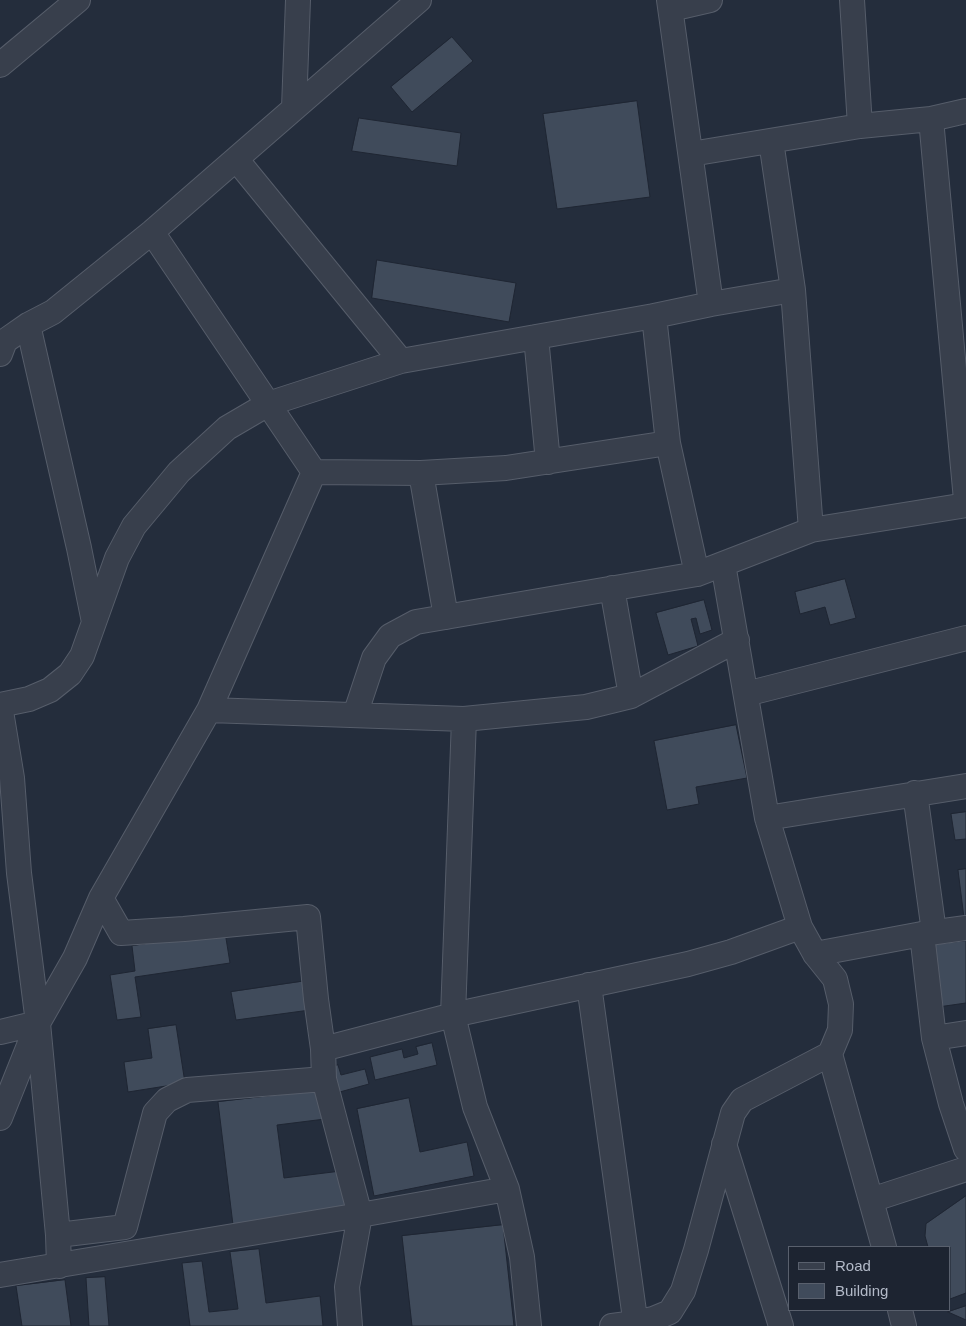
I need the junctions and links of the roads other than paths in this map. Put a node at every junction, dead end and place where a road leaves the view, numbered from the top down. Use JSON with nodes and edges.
{"nodes":[{"id":1,"x":298,"y":0,"type":"edge"},
{"id":2,"x":419,"y":0,"type":"edge"},
{"id":3,"x":710,"y":0,"type":"edge"},
{"id":4,"x":852,"y":0,"type":"edge"},
{"id":5,"x":73,"y":2,"type":"edge"},
{"id":6,"x":670,"y":4,"type":"edge"},
{"id":7,"x":0,"y":65,"type":"edge"},
{"id":8,"x":294,"y":108,"type":"junction"},
{"id":9,"x":966,"y":111,"type":"edge"},
{"id":10,"x":931,"y":119,"type":"junction"},
{"id":11,"x":860,"y":126,"type":"junction"},
{"id":12,"x":771,"y":141,"type":"junction"},
{"id":13,"x":691,"y":154,"type":"junction"},
{"id":14,"x":236,"y":158,"type":"junction"},
{"id":15,"x":152,"y":232,"type":"junction"},
{"id":16,"x":793,"y":290,"type":"junction"},
{"id":17,"x":711,"y":304,"type":"junction"},
{"id":18,"x":958,"y":311,"type":"edge"},
{"id":19,"x":654,"y":316,"type":"junction"},
{"id":20,"x":28,"y":325,"type":"junction"},
{"id":21,"x":536,"y":337,"type":"junction"},
{"id":22,"x":0,"y":354,"type":"edge"},
{"id":23,"x":401,"y":361,"type":"junction"},
{"id":24,"x":268,"y":404,"type":"junction"},
{"id":25,"x":668,"y":443,"type":"junction"},
{"id":26,"x":548,"y":462,"type":"junction"},
{"id":27,"x":314,"y":472,"type":"junction"},
{"id":28,"x":421,"y":473,"type":"junction"},
{"id":29,"x":966,"y":500,"type":"edge"},
{"id":30,"x":966,"y":505,"type":"edge"},
{"id":31,"x":811,"y":530,"type":"junction"},
{"id":32,"x":723,"y":564,"type":"junction"},
{"id":33,"x":697,"y":574,"type":"junction"},
{"id":34,"x":612,"y":588,"type":"junction"},
{"id":35,"x":446,"y":617,"type":"junction"},
{"id":36,"x":94,"y":622,"type":"junction"},
{"id":37,"x":966,"y":638,"type":"edge"},
{"id":38,"x":737,"y":640,"type":"junction"},
{"id":39,"x":746,"y":694,"type":"junction"},
{"id":40,"x":631,"y":696,"type":"junction"},
{"id":41,"x":209,"y":710,"type":"junction"},
{"id":42,"x":355,"y":715,"type":"junction"},
{"id":43,"x":464,"y":718,"type":"junction"},
{"id":44,"x":966,"y":786,"type":"edge"},
{"id":45,"x":916,"y":793,"type":"junction"},
{"id":46,"x":767,"y":818,"type":"junction"},
{"id":47,"x":10,"y":875,"type":"edge"},
{"id":48,"x":100,"y":898,"type":"junction"},
{"id":49,"x":800,"y":927,"type":"junction"},
{"id":50,"x":966,"y":928,"type":"edge"},
{"id":51,"x":928,"y":933,"type":"junction"},
{"id":52,"x":816,"y":954,"type":"junction"},
{"id":53,"x":589,"y":985,"type":"junction"},
{"id":54,"x":453,"y":1015,"type":"junction"},
{"id":55,"x":38,"y":1023,"type":"junction"},
{"id":56,"x":0,"y":1032,"type":"edge"},
{"id":57,"x":966,"y":1033,"type":"edge"},
{"id":58,"x":934,"y":1038,"type":"junction"},
{"id":59,"x":323,"y":1049,"type":"junction"},
{"id":60,"x":830,"y":1054,"type":"junction"},
{"id":61,"x":324,"y":1079,"type":"junction"},
{"id":62,"x":0,"y":1118,"type":"edge"},
{"id":63,"x":724,"y":1144,"type":"junction"},
{"id":64,"x":966,"y":1149,"type":"edge"},
{"id":65,"x":966,"y":1169,"type":"edge"},
{"id":66,"x":507,"y":1189,"type":"junction"},
{"id":67,"x":871,"y":1200,"type":"junction"},
{"id":68,"x":360,"y":1215,"type":"junction"},
{"id":69,"x":58,"y":1234,"type":"junction"},
{"id":70,"x":884,"y":1246,"type":"edge"},
{"id":71,"x":59,"y":1266,"type":"junction"},
{"id":72,"x":0,"y":1275,"type":"edge"},
{"id":73,"x":900,"y":1311,"type":"edge"},
{"id":74,"x":636,"y":1325,"type":"edge"},
{"id":75,"x":350,"y":1326,"type":"edge"},
{"id":76,"x":529,"y":1326,"type":"edge"},
{"id":77,"x":612,"y":1326,"type":"edge"},
{"id":78,"x":782,"y":1326,"type":"edge"},
{"id":79,"x":904,"y":1326,"type":"edge"}],
"edges":[{"from":1,"to":8,"type":"street"},
{"from":2,"to":8,"type":"street"},
{"from":3,"to":6,"type":"street"},
{"from":4,"to":11,"type":"street"},
{"from":5,"to":7,"type":"street"},
{"from":6,"to":13,"type":"street"},
{"from":8,"to":14,"type":"street"},
{"from":9,"to":10,"type":"street"},
{"from":10,"to":11,"type":"street"},
{"from":10,"to":18,"type":"street"},
{"from":11,"to":12,"type":"street"},
{"from":12,"to":13,"type":"street"},
{"from":12,"to":16,"type":"street"},
{"from":13,"to":17,"type":"street"},
{"from":14,"to":15,"type":"street"},
{"from":14,"to":23,"type":"street"},
{"from":15,"to":20,"type":"street"},
{"from":15,"to":24,"type":"street"},
{"from":16,"to":17,"type":"street"},
{"from":16,"to":31,"type":"street"},
{"from":17,"to":19,"type":"street"},
{"from":18,"to":29,"type":"street"},
{"from":19,"to":21,"type":"street"},
{"from":19,"to":25,"type":"street"},
{"from":20,"to":22,"type":"street"},
{"from":20,"to":36,"type":"street"},
{"from":21,"to":23,"type":"street"},
{"from":21,"to":26,"type":"street"},
{"from":23,"to":24,"type":"street"},
{"from":24,"to":27,"type":"street"},
{"from":24,"to":36,"type":"street"},
{"from":25,"to":26,"type":"street"},
{"from":25,"to":33,"type":"street"},
{"from":26,"to":28,"type":"street"},
{"from":27,"to":28,"type":"street"},
{"from":27,"to":41,"type":"street"},
{"from":28,"to":35,"type":"street"},
{"from":30,"to":31,"type":"street"},
{"from":31,"to":32,"type":"street"},
{"from":32,"to":33,"type":"street"},
{"from":32,"to":38,"type":"street"},
{"from":33,"to":34,"type":"street"},
{"from":34,"to":35,"type":"street"},
{"from":34,"to":40,"type":"street"},
{"from":35,"to":42,"type":"street"},
{"from":36,"to":47,"type":"street"},
{"from":37,"to":39,"type":"street"},
{"from":38,"to":39,"type":"street"},
{"from":38,"to":40,"type":"street"},
{"from":39,"to":46,"type":"street"},
{"from":40,"to":43,"type":"street"},
{"from":41,"to":42,"type":"street"},
{"from":41,"to":48,"type":"street"},
{"from":42,"to":43,"type":"street"},
{"from":43,"to":54,"type":"street"},
{"from":44,"to":45,"type":"street"},
{"from":45,"to":46,"type":"street"},
{"from":45,"to":51,"type":"street"},
{"from":46,"to":49,"type":"street"},
{"from":47,"to":55,"type":"street"},
{"from":48,"to":55,"type":"street"},
{"from":48,"to":59,"type":"street"},
{"from":49,"to":52,"type":"street"},
{"from":49,"to":53,"type":"street"},
{"from":50,"to":51,"type":"street"},
{"from":51,"to":52,"type":"street"},
{"from":51,"to":58,"type":"street"},
{"from":52,"to":60,"type":"street"},
{"from":53,"to":54,"type":"street"},
{"from":53,"to":74,"type":"street"},
{"from":54,"to":59,"type":"street"},
{"from":54,"to":66,"type":"street"},
{"from":55,"to":56,"type":"street"},
{"from":55,"to":62,"type":"street"},
{"from":55,"to":69,"type":"street"},
{"from":57,"to":58,"type":"street"},
{"from":58,"to":64,"type":"street"},
{"from":59,"to":61,"type":"street"},
{"from":60,"to":63,"type":"street"},
{"from":60,"to":67,"type":"street"},
{"from":61,"to":68,"type":"street"},
{"from":61,"to":69,"type":"street"},
{"from":63,"to":74,"type":"street"},
{"from":63,"to":78,"type":"street"},
{"from":65,"to":67,"type":"street"},
{"from":66,"to":68,"type":"street"},
{"from":66,"to":76,"type":"street"},
{"from":67,"to":70,"type":"street"},
{"from":68,"to":71,"type":"street"},
{"from":68,"to":75,"type":"street"},
{"from":69,"to":71,"type":"street"},
{"from":71,"to":72,"type":"street"},
{"from":73,"to":79,"type":"street"},
{"from":74,"to":77,"type":"street"}]}
